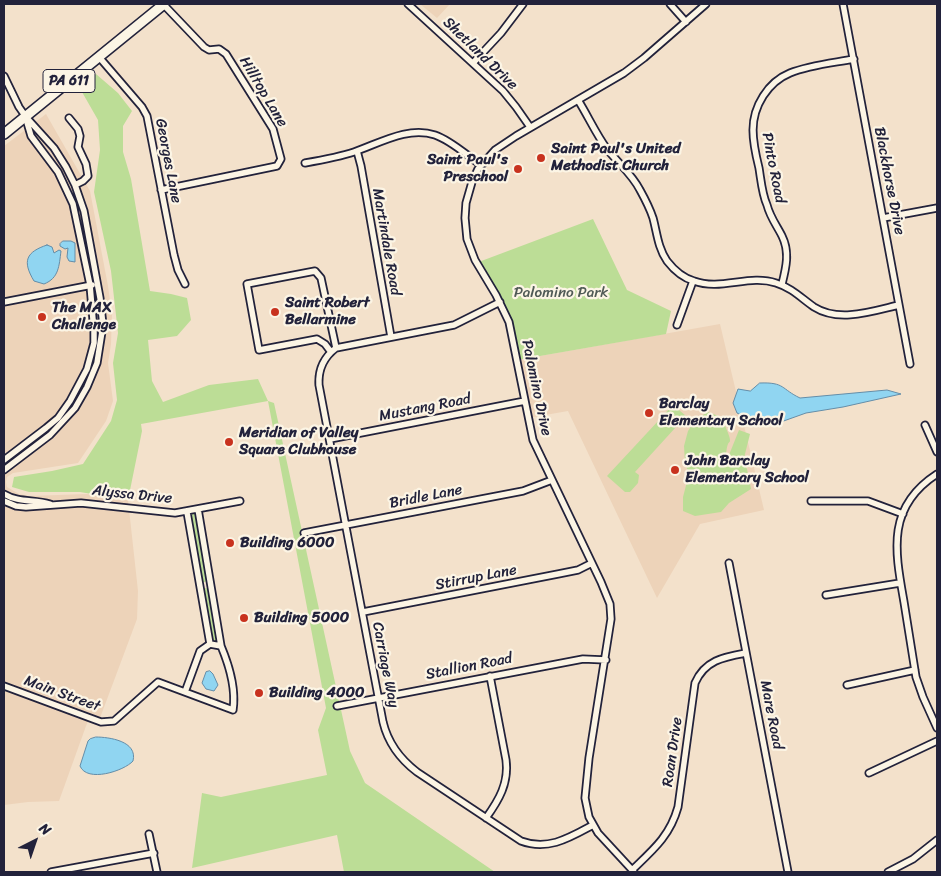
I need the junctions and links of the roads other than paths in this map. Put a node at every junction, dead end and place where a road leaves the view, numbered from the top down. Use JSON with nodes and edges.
{"nodes":[{"id":1,"x":164,"y":4,"type":"edge"},
{"id":2,"x":408,"y":4,"type":"edge"},
{"id":3,"x":523,"y":4,"type":"edge"},
{"id":4,"x":670,"y":4,"type":"edge"},
{"id":5,"x":706,"y":4,"type":"edge"},
{"id":6,"x":843,"y":4,"type":"edge"},
{"id":7,"x":686,"y":22,"type":"junction"},
{"id":8,"x":98,"y":57,"type":"junction"},
{"id":9,"x":854,"y":59,"type":"junction"},
{"id":10,"x":473,"y":63,"type":"junction"},
{"id":11,"x":4,"y":76,"type":"edge"},
{"id":12,"x":578,"y":100,"type":"junction"},
{"id":13,"x":26,"y":117,"type":"junction"},
{"id":14,"x":69,"y":118,"type":"dead end"},
{"id":15,"x":530,"y":128,"type":"junction"},
{"id":16,"x":4,"y":134,"type":"edge"},
{"id":17,"x":357,"y":151,"type":"junction"},
{"id":18,"x":305,"y":162,"type":"dead end"},
{"id":19,"x":480,"y":165,"type":"junction"},
{"id":20,"x":75,"y":185,"type":"junction"},
{"id":21,"x":161,"y":190,"type":"junction"},
{"id":22,"x":937,"y":208,"type":"edge"},
{"id":23,"x":883,"y":218,"type":"junction"},
{"id":24,"x":693,"y":281,"type":"junction"},
{"id":25,"x":97,"y":284,"type":"junction"},
{"id":26,"x":185,"y":284,"type":"dead end"},
{"id":27,"x":782,"y":284,"type":"junction"},
{"id":28,"x":90,"y":285,"type":"junction"},
{"id":29,"x":4,"y":302,"type":"edge"},
{"id":30,"x":500,"y":302,"type":"junction"},
{"id":31,"x":899,"y":306,"type":"junction"},
{"id":32,"x":677,"y":325,"type":"dead end"},
{"id":33,"x":391,"y":337,"type":"junction"},
{"id":34,"x":336,"y":348,"type":"junction"},
{"id":35,"x":329,"y":354,"type":"junction"},
{"id":36,"x":910,"y":364,"type":"dead end"},
{"id":37,"x":525,"y":400,"type":"junction"},
{"id":38,"x":925,"y":425,"type":"dead end"},
{"id":39,"x":330,"y":439,"type":"junction"},
{"id":40,"x":937,"y":452,"type":"edge"},
{"id":41,"x":4,"y":460,"type":"edge"},
{"id":42,"x":4,"y":470,"type":"edge"},
{"id":43,"x":937,"y":474,"type":"edge"},
{"id":44,"x":552,"y":480,"type":"junction"},
{"id":45,"x":4,"y":494,"type":"edge"},
{"id":46,"x":4,"y":501,"type":"edge"},
{"id":47,"x":240,"y":501,"type":"dead end"},
{"id":48,"x":812,"y":501,"type":"dead end"},
{"id":49,"x":50,"y":504,"type":"junction"},
{"id":50,"x":198,"y":510,"type":"junction"},
{"id":51,"x":187,"y":512,"type":"junction"},
{"id":52,"x":903,"y":514,"type":"junction"},
{"id":53,"x":346,"y":526,"type":"junction"},
{"id":54,"x":304,"y":533,"type":"dead end"},
{"id":55,"x":592,"y":563,"type":"junction"},
{"id":56,"x":729,"y":563,"type":"dead end"},
{"id":57,"x":900,"y":583,"type":"junction"},
{"id":58,"x":826,"y":595,"type":"dead end"},
{"id":59,"x":363,"y":612,"type":"junction"},
{"id":60,"x":210,"y":644,"type":"junction"},
{"id":61,"x":222,"y":646,"type":"junction"},
{"id":62,"x":746,"y":653,"type":"junction"},
{"id":63,"x":606,"y":660,"type":"junction"},
{"id":64,"x":915,"y":670,"type":"junction"},
{"id":65,"x":490,"y":676,"type":"junction"},
{"id":66,"x":847,"y":684,"type":"dead end"},
{"id":67,"x":4,"y":686,"type":"edge"},
{"id":68,"x":185,"y":692,"type":"junction"},
{"id":69,"x":379,"y":697,"type":"junction"},
{"id":70,"x":337,"y":706,"type":"dead end"},
{"id":71,"x":937,"y":728,"type":"edge"},
{"id":72,"x":937,"y":741,"type":"edge"},
{"id":73,"x":870,"y":774,"type":"dead end"},
{"id":74,"x":486,"y":818,"type":"junction"},
{"id":75,"x":593,"y":825,"type":"junction"},
{"id":76,"x":149,"y":834,"type":"dead end"},
{"id":77,"x":937,"y":840,"type":"edge"},
{"id":78,"x":154,"y":853,"type":"junction"},
{"id":79,"x":633,"y":871,"type":"edge"},
{"id":80,"x":51,"y":872,"type":"edge"},
{"id":81,"x":157,"y":872,"type":"edge"},
{"id":82,"x":788,"y":872,"type":"edge"},
{"id":83,"x":889,"y":872,"type":"edge"}],
"edges":[{"from":1,"to":8,"type":"highway","number":"PA 611"},
{"from":1,"to":21,"type":"street","name":"Hilltop Lane"},
{"from":2,"to":10,"type":"street","name":"Shetland Drive"},
{"from":3,"to":10,"type":"street"},
{"from":4,"to":7,"type":"street"},
{"from":5,"to":7,"type":"street","name":"Palomino Drive"},
{"from":6,"to":9,"type":"street","name":"Blackhorse Drive"},
{"from":7,"to":12,"type":"street","name":"Palomino Drive"},
{"from":8,"to":13,"type":"highway","number":"PA 611"},
{"from":8,"to":21,"type":"street","name":"Georges Lane"},
{"from":9,"to":23,"type":"street","name":"Blackhorse Drive"},
{"from":9,"to":27,"type":"street","name":"Pinto Road"},
{"from":10,"to":15,"type":"street","name":"Shetland Drive"},
{"from":11,"to":13,"type":"street"},
{"from":12,"to":15,"type":"street","name":"Palomino Drive"},
{"from":12,"to":24,"type":"street"},
{"from":13,"to":16,"type":"highway","number":"PA 611"},
{"from":13,"to":20,"type":"street"},
{"from":13,"to":28,"type":"street"},
{"from":14,"to":20,"type":"street"},
{"from":15,"to":19,"type":"street","name":"Palomino Drive"},
{"from":17,"to":18,"type":"street"},
{"from":17,"to":19,"type":"street"},
{"from":17,"to":33,"type":"street","name":"Martindale Road"},
{"from":19,"to":30,"type":"street","name":"Palomino Drive"},
{"from":20,"to":25,"type":"street"},
{"from":21,"to":26,"type":"street","name":"Georges Lane"},
{"from":22,"to":23,"type":"street"},
{"from":23,"to":31,"type":"street","name":"Blackhorse Drive"},
{"from":24,"to":27,"type":"street"},
{"from":24,"to":32,"type":"street"},
{"from":25,"to":28,"type":"street"},
{"from":25,"to":42,"type":"street"},
{"from":27,"to":31,"type":"street"},
{"from":28,"to":29,"type":"street"},
{"from":28,"to":41,"type":"street"},
{"from":30,"to":33,"type":"street"},
{"from":30,"to":37,"type":"street","name":"Palomino Drive"},
{"from":31,"to":36,"type":"street","name":"Blackhorse Drive"},
{"from":33,"to":34,"type":"street"},
{"from":34,"to":35,"type":"street"},
{"from":34,"to":35,"type":"street"},
{"from":35,"to":39,"type":"street","name":"Carriage Way"},
{"from":37,"to":39,"type":"street","name":"Mustang Road"},
{"from":37,"to":44,"type":"street","name":"Palomino Drive"},
{"from":38,"to":40,"type":"street"},
{"from":39,"to":53,"type":"street","name":"Carriage Way"},
{"from":43,"to":52,"type":"street"},
{"from":44,"to":53,"type":"street","name":"Bridle Lane"},
{"from":44,"to":55,"type":"street","name":"Palomino Drive"},
{"from":45,"to":49,"type":"street","name":"Alyssa Drive"},
{"from":46,"to":49,"type":"street","name":"Alyssa Drive"},
{"from":47,"to":50,"type":"street","name":"Alyssa Drive"},
{"from":48,"to":52,"type":"street"},
{"from":49,"to":51,"type":"street","name":"Alyssa Drive"},
{"from":50,"to":51,"type":"street","name":"Alyssa Drive"},
{"from":50,"to":61,"type":"street"},
{"from":51,"to":60,"type":"street"},
{"from":52,"to":57,"type":"street"},
{"from":53,"to":54,"type":"street","name":"Bridle Lane"},
{"from":53,"to":59,"type":"street","name":"Carriage Way"},
{"from":55,"to":59,"type":"street","name":"Stirrup Lane"},
{"from":55,"to":63,"type":"street","name":"Palomino Drive"},
{"from":56,"to":62,"type":"street","name":"Mare Road"},
{"from":57,"to":58,"type":"street"},
{"from":57,"to":64,"type":"street"},
{"from":59,"to":69,"type":"street","name":"Carriage Way"},
{"from":60,"to":61,"type":"street"},
{"from":60,"to":68,"type":"street"},
{"from":61,"to":68,"type":"street"},
{"from":62,"to":79,"type":"street","name":"Roan Drive"},
{"from":62,"to":82,"type":"street","name":"Mare Road"},
{"from":63,"to":65,"type":"street","name":"Stallion Road"},
{"from":63,"to":75,"type":"street","name":"Palomino Drive"},
{"from":64,"to":66,"type":"street"},
{"from":64,"to":71,"type":"street"},
{"from":65,"to":69,"type":"street","name":"Stallion Road"},
{"from":65,"to":74,"type":"street"},
{"from":67,"to":68,"type":"street","name":"Main Street"},
{"from":69,"to":70,"type":"street","name":"Stallion Road"},
{"from":69,"to":74,"type":"street","name":"Carriage Way"},
{"from":72,"to":73,"type":"street"},
{"from":74,"to":75,"type":"street","name":"Carriage Way"},
{"from":75,"to":79,"type":"street","name":"Palomino Drive"},
{"from":76,"to":78,"type":"street"},
{"from":77,"to":83,"type":"street"},
{"from":78,"to":80,"type":"street"},
{"from":78,"to":81,"type":"street"}]}
